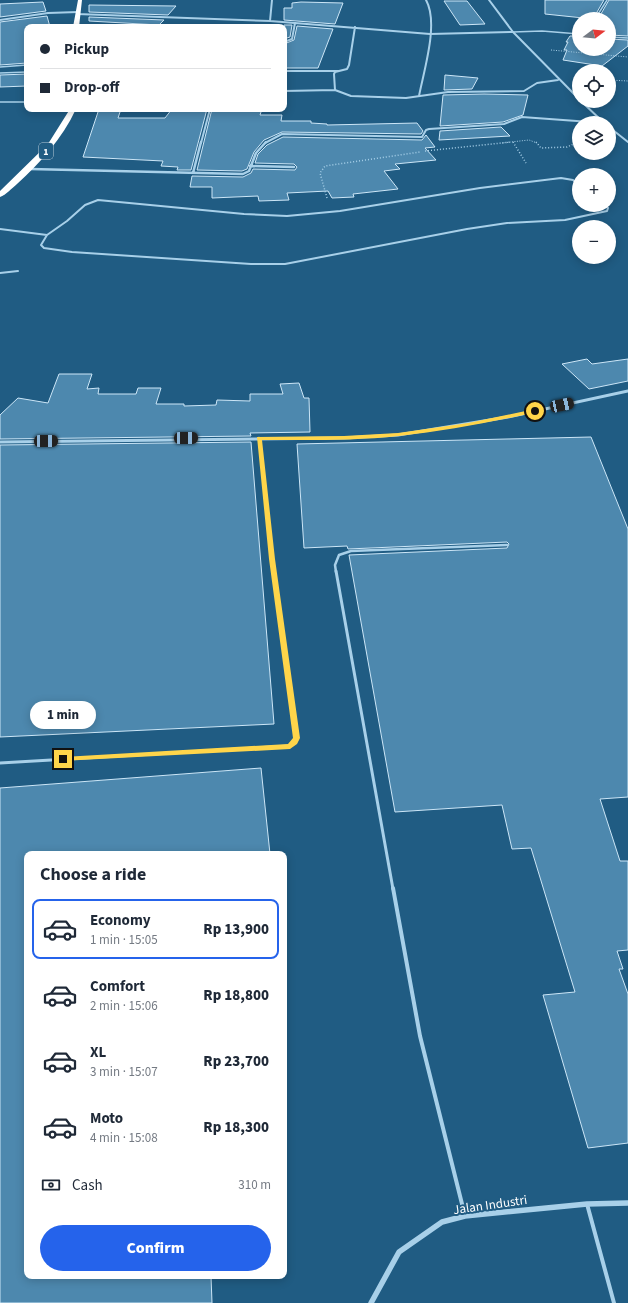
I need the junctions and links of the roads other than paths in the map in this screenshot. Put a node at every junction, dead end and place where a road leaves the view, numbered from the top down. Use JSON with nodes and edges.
{"nodes":[{"id":1,"x":80,"y":0,"type":"edge"},
{"id":2,"x":272,"y":0,"type":"edge"},
{"id":3,"x":426,"y":0,"type":"edge"},
{"id":4,"x":489,"y":0,"type":"edge"},
{"id":5,"x":606,"y":0,"type":"edge"},
{"id":6,"x":599,"y":12,"type":"edge"},
{"id":7,"x":78,"y":13,"type":"junction"},
{"id":8,"x":0,"y":20,"type":"edge"},
{"id":9,"x":270,"y":21,"type":"junction"},
{"id":10,"x":295,"y":23,"type":"junction"},
{"id":11,"x":76,"y":24,"type":"edge"},
{"id":12,"x":354,"y":27,"type":"junction"},
{"id":13,"x":513,"y":32,"type":"junction"},
{"id":14,"x":572,"y":33,"type":"edge"},
{"id":15,"x":430,"y":34,"type":"junction"},
{"id":16,"x":616,"y":37,"type":"edge"},
{"id":17,"x":628,"y":38,"type":"edge"},
{"id":18,"x":287,"y":41,"type":"edge"},
{"id":19,"x":24,"y":65,"type":"edge"},
{"id":20,"x":0,"y":67,"type":"edge"},
{"id":21,"x":287,"y":71,"type":"edge"},
{"id":22,"x":339,"y":71,"type":"junction"},
{"id":23,"x":24,"y":72,"type":"edge"},
{"id":24,"x":0,"y":74,"type":"edge"},
{"id":25,"x":558,"y":80,"type":"junction"},
{"id":26,"x":287,"y":90,"type":"edge"},
{"id":27,"x":335,"y":90,"type":"junction"},
{"id":28,"x":572,"y":93,"type":"edge"},
{"id":29,"x":419,"y":96,"type":"junction"},
{"id":30,"x":0,"y":102,"type":"edge"},
{"id":31,"x":24,"y":102,"type":"edge"},
{"id":32,"x":589,"y":108,"type":"edge"},
{"id":33,"x":71,"y":112,"type":"edge"},
{"id":34,"x":209,"y":112,"type":"edge"},
{"id":35,"x":597,"y":116,"type":"edge"},
{"id":36,"x":572,"y":121,"type":"edge"},
{"id":37,"x":616,"y":133,"type":"edge"},
{"id":38,"x":628,"y":142,"type":"edge"},
{"id":39,"x":250,"y":166,"type":"junction"},
{"id":40,"x":294,"y":167,"type":"dead end"},
{"id":41,"x":30,"y":169,"type":"junction"},
{"id":42,"x":193,"y":173,"type":"junction"},
{"id":43,"x":572,"y":180,"type":"edge"},
{"id":44,"x":0,"y":195,"type":"edge"},
{"id":45,"x":604,"y":212,"type":"edge"},
{"id":46,"x":0,"y":230,"type":"edge"},
{"id":47,"x":47,"y":234,"type":"junction"},
{"id":48,"x":18,"y":271,"type":"dead end"},
{"id":49,"x":0,"y":273,"type":"edge"},
{"id":50,"x":628,"y":391,"type":"edge"},
{"id":51,"x":259,"y":438,"type":"junction"},
{"id":52,"x":0,"y":442,"type":"edge"},
{"id":53,"x":507,"y":546,"type":"dead end"},
{"id":54,"x":0,"y":763,"type":"edge"},
{"id":55,"x":628,"y":1202,"type":"edge"},
{"id":56,"x":587,"y":1204,"type":"junction"},
{"id":57,"x":465,"y":1216,"type":"junction"},
{"id":58,"x":371,"y":1303,"type":"edge"},
{"id":59,"x":614,"y":1303,"type":"edge"}],
"edges":[{"from":1,"to":7,"type":"highway"},
{"from":2,"to":9,"type":"street"},
{"from":3,"to":15,"type":"street"},
{"from":4,"to":13,"type":"street"},
{"from":5,"to":6,"type":"lane"},
{"from":7,"to":8,"type":"street"},
{"from":7,"to":9,"type":"street"},
{"from":7,"to":11,"type":"highway"},
{"from":9,"to":10,"type":"street"},
{"from":10,"to":12,"type":"street"},
{"from":10,"to":18,"type":"street"},
{"from":12,"to":15,"type":"street"},
{"from":12,"to":22,"type":"street"},
{"from":13,"to":14,"type":"lane"},
{"from":13,"to":15,"type":"street"},
{"from":13,"to":25,"type":"street"},
{"from":15,"to":29,"type":"street"},
{"from":16,"to":17,"type":"lane"},
{"from":19,"to":20,"type":"lane"},
{"from":21,"to":22,"type":"street"},
{"from":22,"to":27,"type":"street"},
{"from":23,"to":24,"type":"lane"},
{"from":25,"to":28,"type":"street"},
{"from":25,"to":29,"type":"street"},
{"from":26,"to":27,"type":"street"},
{"from":27,"to":29,"type":"street"},
{"from":30,"to":31,"type":"lane"},
{"from":32,"to":35,"type":"street"},
{"from":33,"to":41,"type":"highway","number":"1"},
{"from":34,"to":42,"type":"street"},
{"from":36,"to":39,"type":"street"},
{"from":37,"to":38,"type":"street"},
{"from":39,"to":40,"type":"street"},
{"from":39,"to":42,"type":"street"},
{"from":41,"to":42,"type":"street"},
{"from":41,"to":44,"type":"highway","number":"1"},
{"from":43,"to":47,"type":"lane"},
{"from":45,"to":47,"type":"lane"},
{"from":46,"to":47,"type":"lane"},
{"from":48,"to":49,"type":"lane"},
{"from":50,"to":51,"type":"street"},
{"from":51,"to":52,"type":"street"},
{"from":51,"to":54,"type":"lane"},
{"from":53,"to":57,"type":"lane"},
{"from":55,"to":56,"type":"street","name":"Jalan Industri"},
{"from":56,"to":57,"type":"street","name":"Jalan Industri"},
{"from":56,"to":59,"type":"lane"},
{"from":57,"to":58,"type":"street","name":"Jalan Industri"}]}
